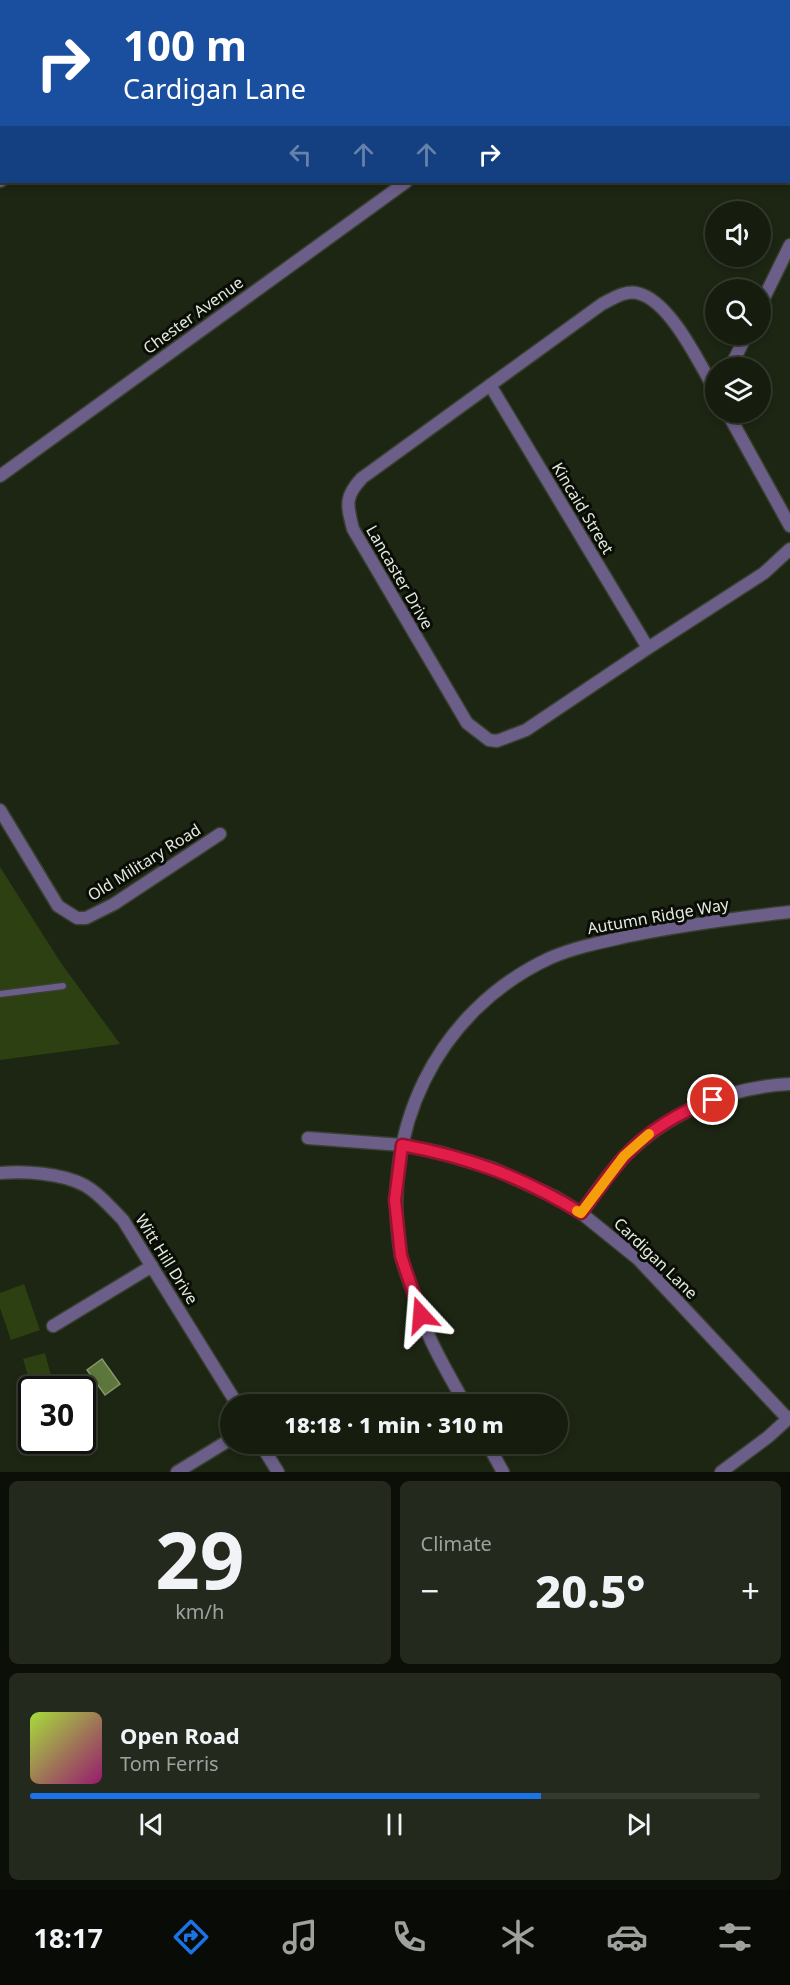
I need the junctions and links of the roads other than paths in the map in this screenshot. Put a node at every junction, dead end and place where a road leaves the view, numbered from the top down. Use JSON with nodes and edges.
{"nodes":[{"id":1,"x":405,"y":183,"type":"edge"},
{"id":2,"x":790,"y":245,"type":"edge"},
{"id":3,"x":771,"y":284,"type":"edge"},
{"id":4,"x":705,"y":374,"type":"edge"},
{"id":5,"x":490,"y":385,"type":"junction"},
{"id":6,"x":733,"y":423,"type":"edge"},
{"id":7,"x":0,"y":476,"type":"edge"},
{"id":8,"x":790,"y":526,"type":"edge"},
{"id":9,"x":790,"y":549,"type":"edge"},
{"id":10,"x":648,"y":648,"type":"junction"},
{"id":11,"x":0,"y":810,"type":"edge"},
{"id":12,"x":220,"y":834,"type":"dead end"},
{"id":13,"x":790,"y":912,"type":"edge"},
{"id":14,"x":63,"y":986,"type":"dead end"},
{"id":15,"x":0,"y":994,"type":"edge"},
{"id":16,"x":790,"y":1084,"type":"edge"},
{"id":17,"x":308,"y":1138,"type":"dead end"},
{"id":18,"x":402,"y":1145,"type":"junction"},
{"id":19,"x":0,"y":1173,"type":"edge"},
{"id":20,"x":581,"y":1213,"type":"junction"},
{"id":21,"x":152,"y":1266,"type":"junction"},
{"id":22,"x":53,"y":1326,"type":"dead end"},
{"id":23,"x":231,"y":1394,"type":"edge"},
{"id":24,"x":460,"y":1394,"type":"edge"},
{"id":25,"x":789,"y":1418,"type":"edge"},
{"id":26,"x":220,"y":1446,"type":"edge"},
{"id":27,"x":267,"y":1454,"type":"edge"},
{"id":28,"x":493,"y":1454,"type":"edge"},
{"id":29,"x":177,"y":1472,"type":"edge"},
{"id":30,"x":278,"y":1472,"type":"edge"},
{"id":31,"x":503,"y":1472,"type":"edge"},
{"id":32,"x":721,"y":1472,"type":"edge"}],
"edges":[{"from":1,"to":7,"type":"street","name":"Chester Avenue"},
{"from":2,"to":3,"type":"street"},
{"from":4,"to":5,"type":"street","name":"Lancaster Drive"},
{"from":5,"to":10,"type":"street","name":"Kincaid Street"},
{"from":5,"to":10,"type":"street","name":"Lancaster Drive"},
{"from":6,"to":8,"type":"street"},
{"from":9,"to":10,"type":"street","name":"Lancaster Drive"},
{"from":11,"to":12,"type":"street","name":"Old Military Road"},
{"from":13,"to":18,"type":"street","name":"Autumn Ridge Way"},
{"from":14,"to":15,"type":"lane"},
{"from":16,"to":20,"type":"street"},
{"from":17,"to":18,"type":"street","name":"Cardigan Lane"},
{"from":18,"to":20,"type":"street","name":"Cardigan Lane"},
{"from":18,"to":24,"type":"street","name":"Autumn Ridge Way"},
{"from":19,"to":21,"type":"street","name":"Witt Hill Drive"},
{"from":20,"to":25,"type":"street","name":"Cardigan Lane"},
{"from":21,"to":22,"type":"street"},
{"from":21,"to":23,"type":"street","name":"Witt Hill Drive"},
{"from":25,"to":32,"type":"street"},
{"from":26,"to":29,"type":"street"},
{"from":27,"to":30,"type":"street"},
{"from":28,"to":31,"type":"street"}]}
